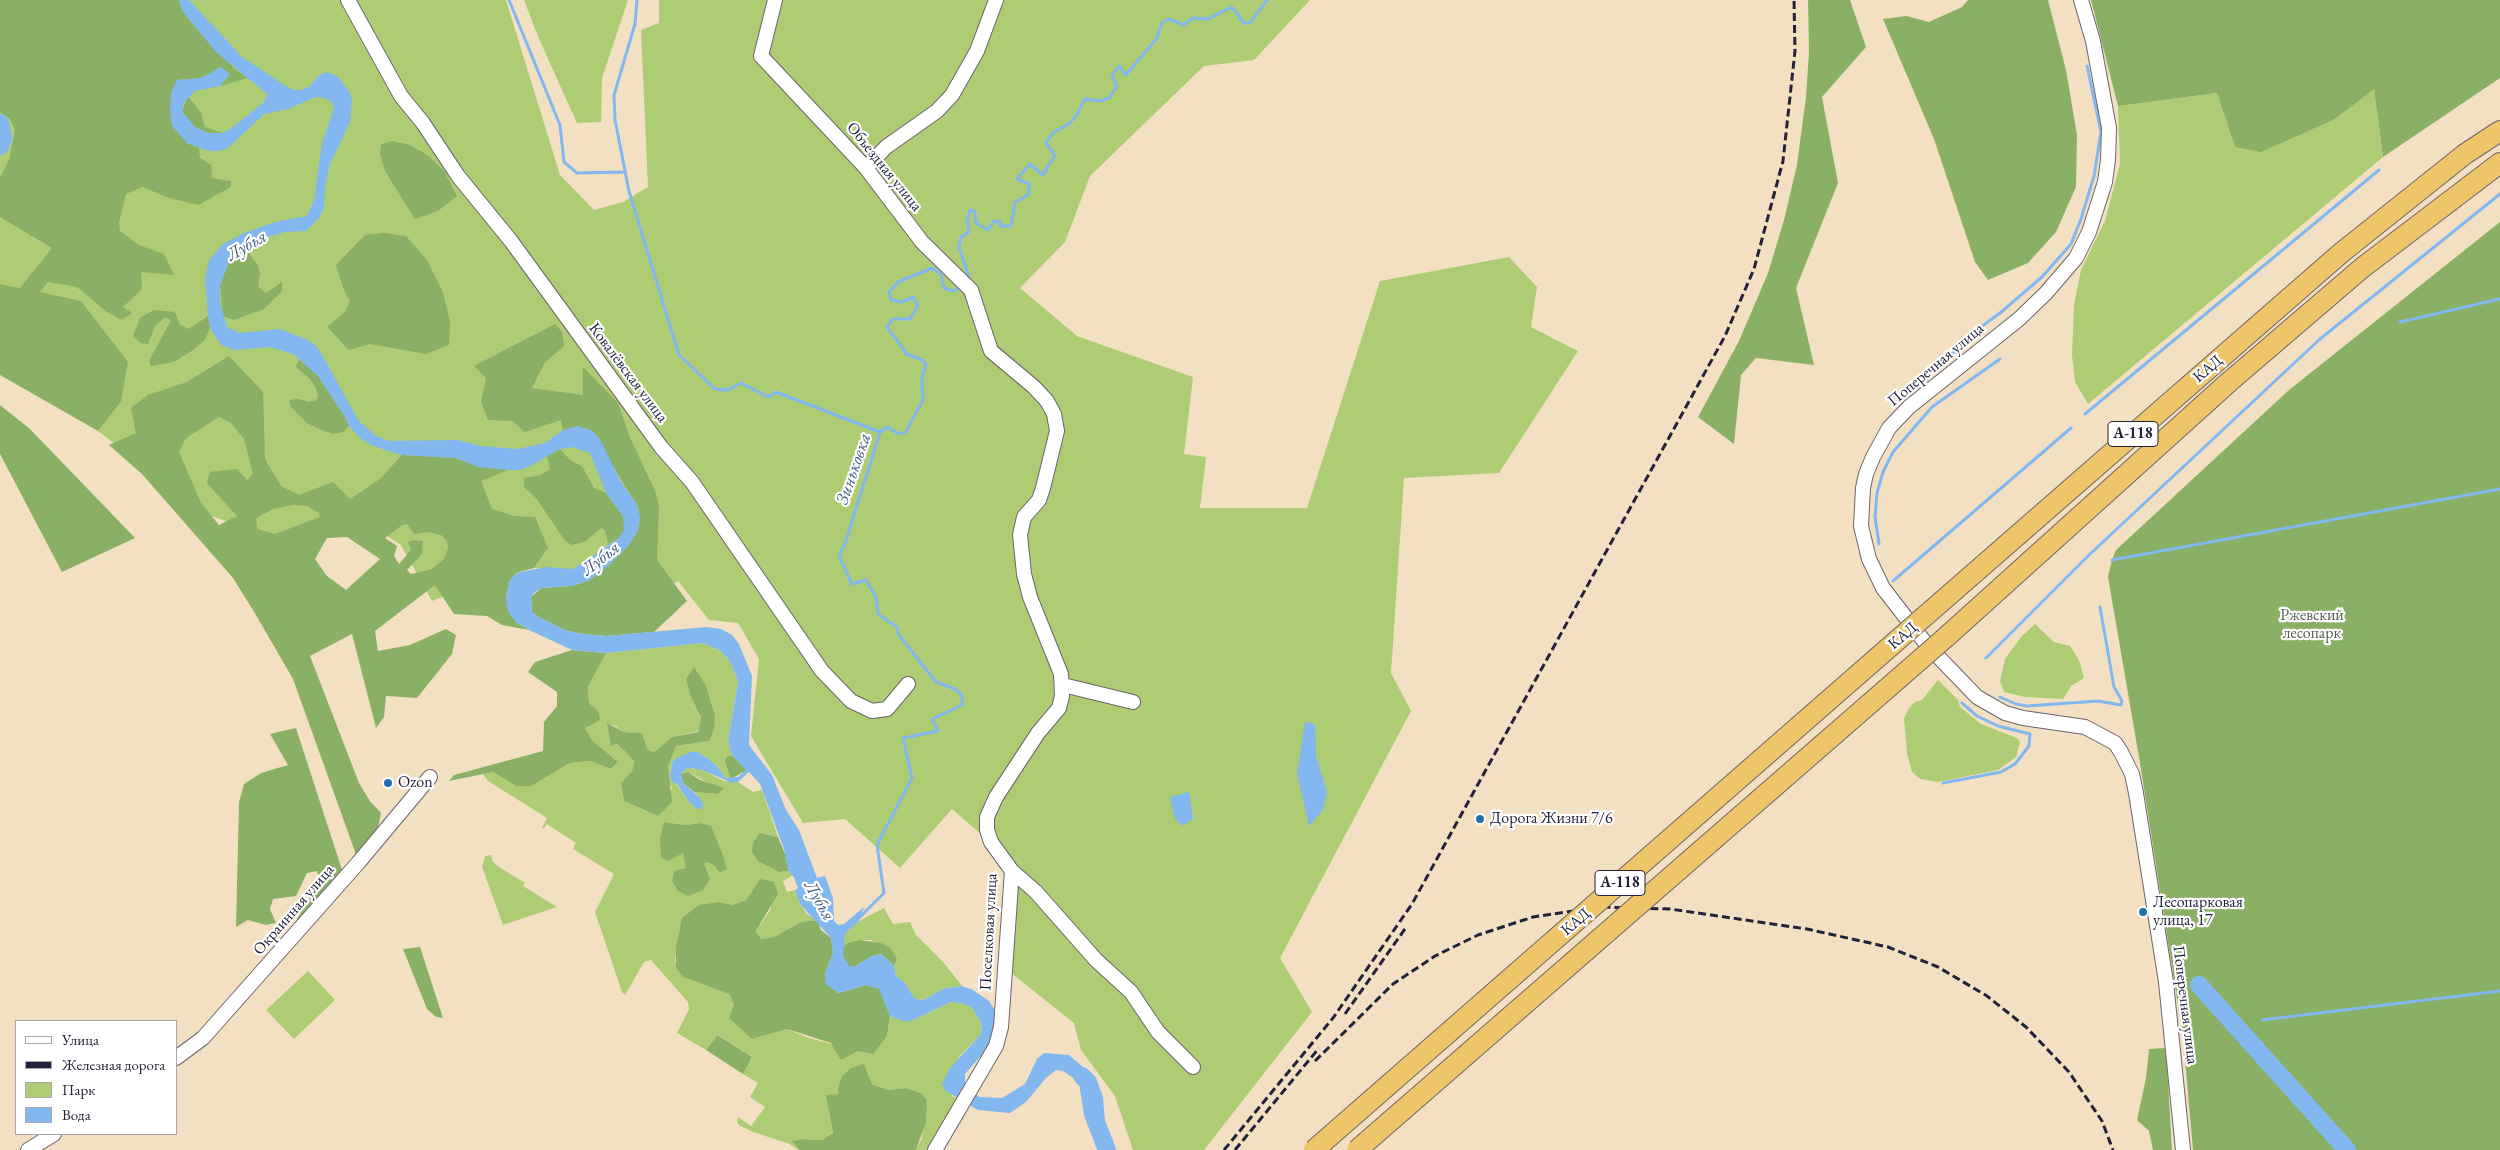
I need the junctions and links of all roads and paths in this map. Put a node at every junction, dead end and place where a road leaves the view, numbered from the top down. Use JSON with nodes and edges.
{"nodes":[{"id":1,"x":348,"y":0,"type":"edge"},
{"id":2,"x":775,"y":0,"type":"edge"},
{"id":3,"x":996,"y":0,"type":"edge"},
{"id":4,"x":2081,"y":0,"type":"edge"},
{"id":5,"x":2500,"y":131,"type":"edge"},
{"id":6,"x":2500,"y":163,"type":"edge"},
{"id":7,"x":866,"y":168,"type":"junction"},
{"id":8,"x":908,"y":684,"type":"dead end"},
{"id":9,"x":1063,"y":685,"type":"junction"},
{"id":10,"x":1133,"y":702,"type":"dead end"},
{"id":11,"x":430,"y":777,"type":"dead end"},
{"id":12,"x":1012,"y":870,"type":"junction"},
{"id":13,"x":178,"y":1057,"type":"edge"},
{"id":14,"x":1193,"y":1067,"type":"dead end"},
{"id":15,"x":52,"y":1135,"type":"edge"},
{"id":16,"x":28,"y":1150,"type":"edge"},
{"id":17,"x":936,"y":1150,"type":"edge"},
{"id":18,"x":1314,"y":1150,"type":"edge"},
{"id":19,"x":1357,"y":1150,"type":"edge"},
{"id":20,"x":2183,"y":1150,"type":"edge"}],
"edges":[{"from":1,"to":8,"type":"street","name":"Ковалёвская улица"},
{"from":2,"to":7,"type":"street","name":"Объездная улица"},
{"from":3,"to":7,"type":"street"},
{"from":4,"to":20,"type":"street","name":"Поперечная улица"},
{"from":5,"to":18,"type":"highway","name":"КАД","number":"А-118","bridge":true},
{"from":6,"to":19,"type":"highway","name":"КАД","number":"А-118","bridge":true},
{"from":7,"to":9,"type":"street","name":"Объездная улица"},
{"from":9,"to":10,"type":"street"},
{"from":9,"to":12,"type":"street","name":"Поселковая улица"},
{"from":11,"to":13,"type":"street","name":"Окраинная улица"},
{"from":12,"to":14,"type":"street"},
{"from":12,"to":17,"type":"street","name":"Поселковая улица"},
{"from":15,"to":16,"type":"street"}]}
